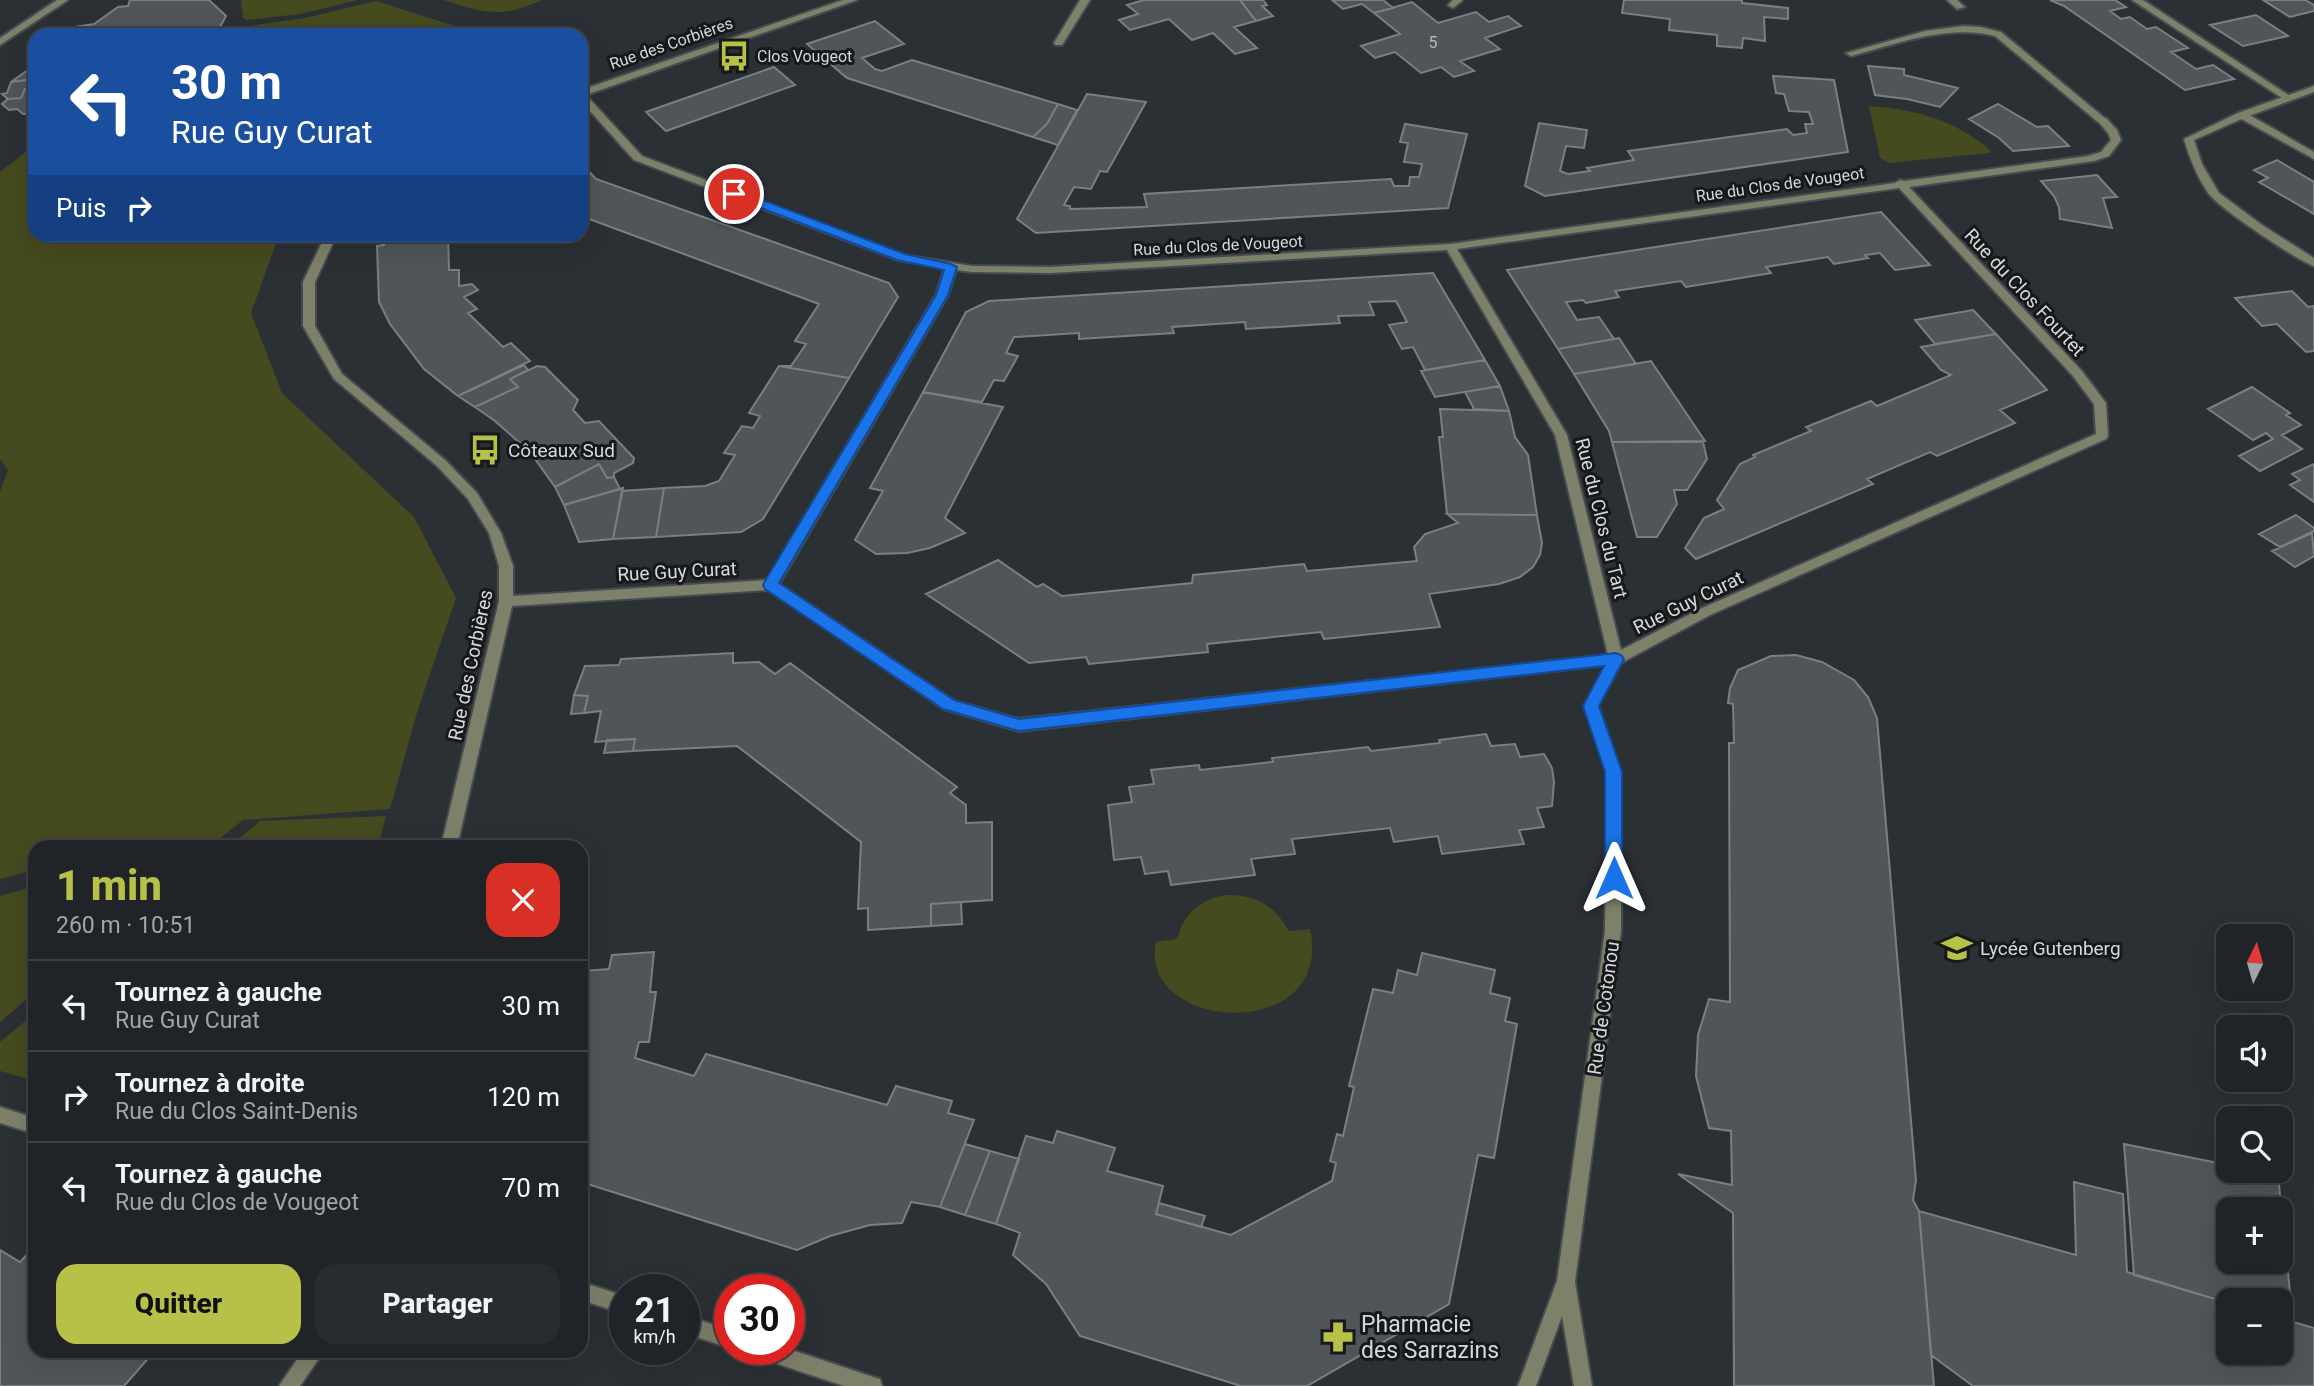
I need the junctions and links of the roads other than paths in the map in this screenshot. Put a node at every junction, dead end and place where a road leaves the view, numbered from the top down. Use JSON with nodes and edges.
{"nodes":[{"id":1,"x":63,"y":0,"type":"edge"},
{"id":2,"x":852,"y":0,"type":"edge"},
{"id":3,"x":1085,"y":0,"type":"edge"},
{"id":4,"x":2137,"y":0,"type":"edge"},
{"id":5,"x":0,"y":42,"type":"edge"},
{"id":6,"x":1059,"y":43,"type":"dead end"},
{"id":7,"x":1851,"y":53,"type":"dead end"},
{"id":8,"x":2314,"y":89,"type":"edge"},
{"id":9,"x":588,"y":92,"type":"edge"},
{"id":10,"x":2288,"y":98,"type":"junction"},
{"id":11,"x":588,"y":102,"type":"edge"},
{"id":12,"x":2242,"y":115,"type":"junction"},
{"id":13,"x":2314,"y":156,"type":"edge"},
{"id":14,"x":1900,"y":183,"type":"junction"},
{"id":15,"x":328,"y":242,"type":"edge"},
{"id":16,"x":1450,"y":247,"type":"junction"},
{"id":17,"x":2314,"y":263,"type":"edge"},
{"id":18,"x":951,"y":267,"type":"junction"},
{"id":19,"x":2102,"y":436,"type":"joint"},
{"id":20,"x":771,"y":585,"type":"junction"},
{"id":21,"x":506,"y":601,"type":"junction"},
{"id":22,"x":1616,"y":659,"type":"junction"},
{"id":23,"x":451,"y":840,"type":"edge"},
{"id":24,"x":0,"y":1115,"type":"edge"},
{"id":25,"x":28,"y":1124,"type":"edge"},
{"id":26,"x":1566,"y":1281,"type":"junction"},
{"id":27,"x":588,"y":1293,"type":"edge"},
{"id":28,"x":609,"y":1300,"type":"edge"},
{"id":29,"x":310,"y":1358,"type":"edge"},
{"id":30,"x":805,"y":1364,"type":"edge"},
{"id":31,"x":288,"y":1386,"type":"edge"},
{"id":32,"x":873,"y":1386,"type":"edge"},
{"id":33,"x":1527,"y":1386,"type":"edge"},
{"id":34,"x":1583,"y":1386,"type":"edge"}],
"edges":[{"from":1,"to":5,"type":"street"},
{"from":2,"to":9,"type":"street","name":"Rue des Corbières"},
{"from":3,"to":6,"type":"street"},
{"from":4,"to":10,"type":"street"},
{"from":7,"to":14,"type":"street","name":"Rue du Clos de Vougeot"},
{"from":8,"to":10,"type":"street"},
{"from":10,"to":12,"type":"street"},
{"from":11,"to":18,"type":"street","name":"Rue du Clos de Vougeot"},
{"from":12,"to":13,"type":"street"},
{"from":12,"to":17,"type":"street"},
{"from":14,"to":16,"type":"street","name":"Rue du Clos de Vougeot"},
{"from":14,"to":19,"type":"street","name":"Rue du Clos Fourtet"},
{"from":15,"to":21,"type":"street","name":"Rue des Corbières"},
{"from":16,"to":18,"type":"street","name":"Rue du Clos de Vougeot"},
{"from":16,"to":22,"type":"street","name":"Rue du Clos du Tart"},
{"from":18,"to":20,"type":"street"},
{"from":19,"to":22,"type":"street","name":"Rue Guy Curat"},
{"from":20,"to":21,"type":"street","name":"Rue Guy Curat"},
{"from":20,"to":22,"type":"street","name":"Rue Guy Curat"},
{"from":21,"to":23,"type":"street","name":"Rue des Corbières"},
{"from":22,"to":26,"type":"street","name":"Rue de Cotonou"},
{"from":24,"to":25,"type":"street"},
{"from":26,"to":33,"type":"street","name":"Rue de Cotonou"},
{"from":26,"to":34,"type":"street","name":"Rue de Cotonou"},
{"from":27,"to":28,"type":"street"},
{"from":29,"to":31,"type":"street"},
{"from":30,"to":32,"type":"street"}]}
